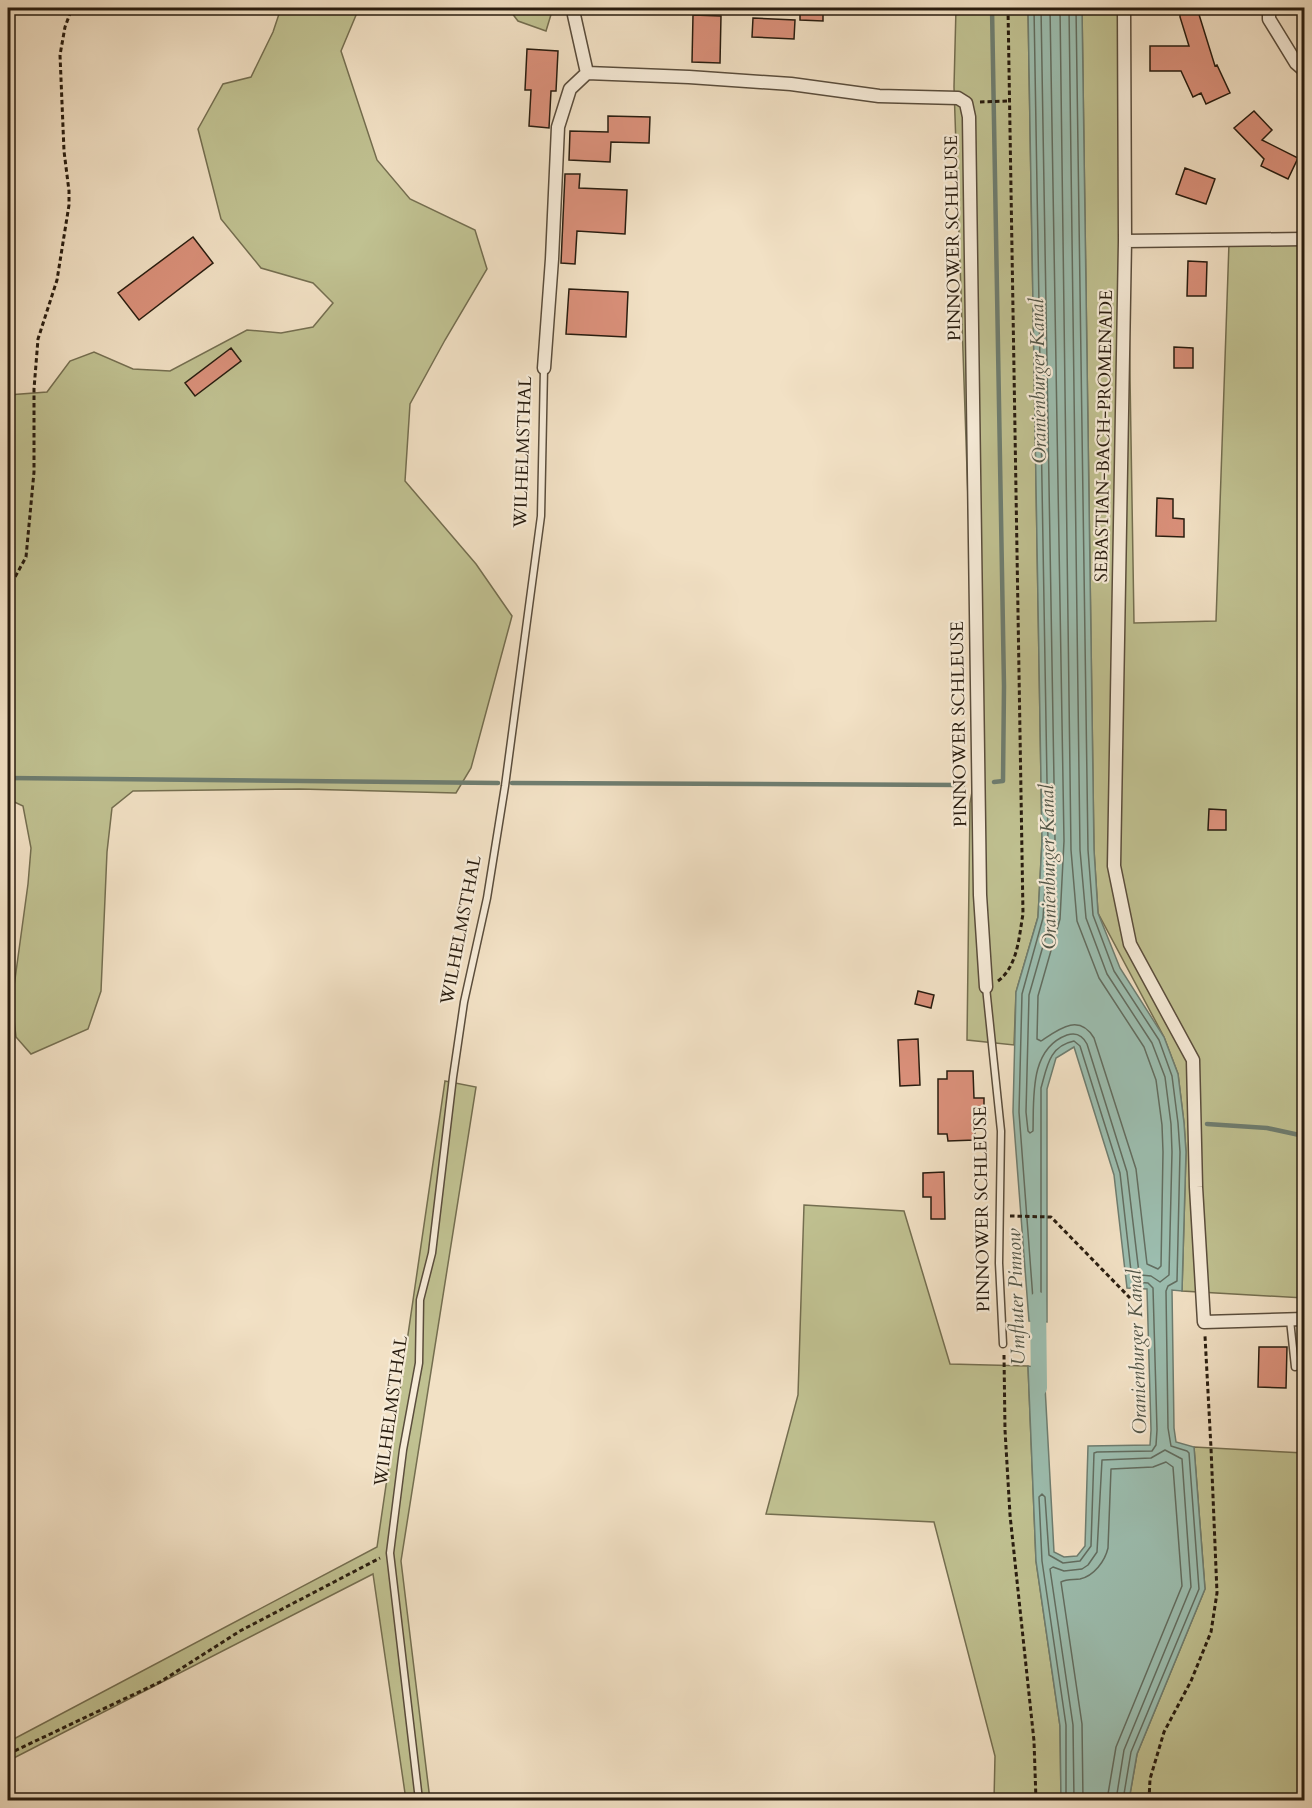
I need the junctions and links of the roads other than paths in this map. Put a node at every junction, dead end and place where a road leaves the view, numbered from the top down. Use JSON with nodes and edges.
{"nodes":[{"id":1,"x":574,"y":8,"type":"edge"},
{"id":2,"x":1124,"y":8,"type":"edge"},
{"id":3,"x":1269,"y":8,"type":"edge"},
{"id":4,"x":1300,"y":66,"type":"edge"},
{"id":5,"x":588,"y":73,"type":"junction"},
{"id":6,"x":1305,"y":239,"type":"edge"},
{"id":7,"x":1125,"y":241,"type":"junction"},
{"id":8,"x":544,"y":368,"type":"joint"},
{"id":9,"x":986,"y":987,"type":"joint"},
{"id":10,"x":1305,"y":1319,"type":"edge"},
{"id":11,"x":1290,"y":1320,"type":"junction"},
{"id":12,"x":1003,"y":1344,"type":"road end"},
{"id":13,"x":1295,"y":1367,"type":"dead end"},
{"id":14,"x":419,"y":1800,"type":"edge"}],
"edges":[{"from":1,"to":5,"type":"street"},
{"from":2,"to":7,"type":"street","name":"SEBASTIAN-BACH-PROMENADE"},
{"from":3,"to":4,"type":"street"},
{"from":5,"to":8,"type":"street","name":"WILHELMSTHAL"},
{"from":5,"to":9,"type":"street","name":"PINNOWER SCHLEUSE"},
{"from":6,"to":7,"type":"street"},
{"from":7,"to":11,"type":"street","name":"SEBASTIAN-BACH-PROMENADE"},
{"from":8,"to":14,"type":"lane","name":"WILHELMSTHAL"},
{"from":9,"to":12,"type":"lane","name":"PINNOWER SCHLEUSE"},
{"from":10,"to":11,"type":"street"},
{"from":11,"to":13,"type":"lane"}]}
